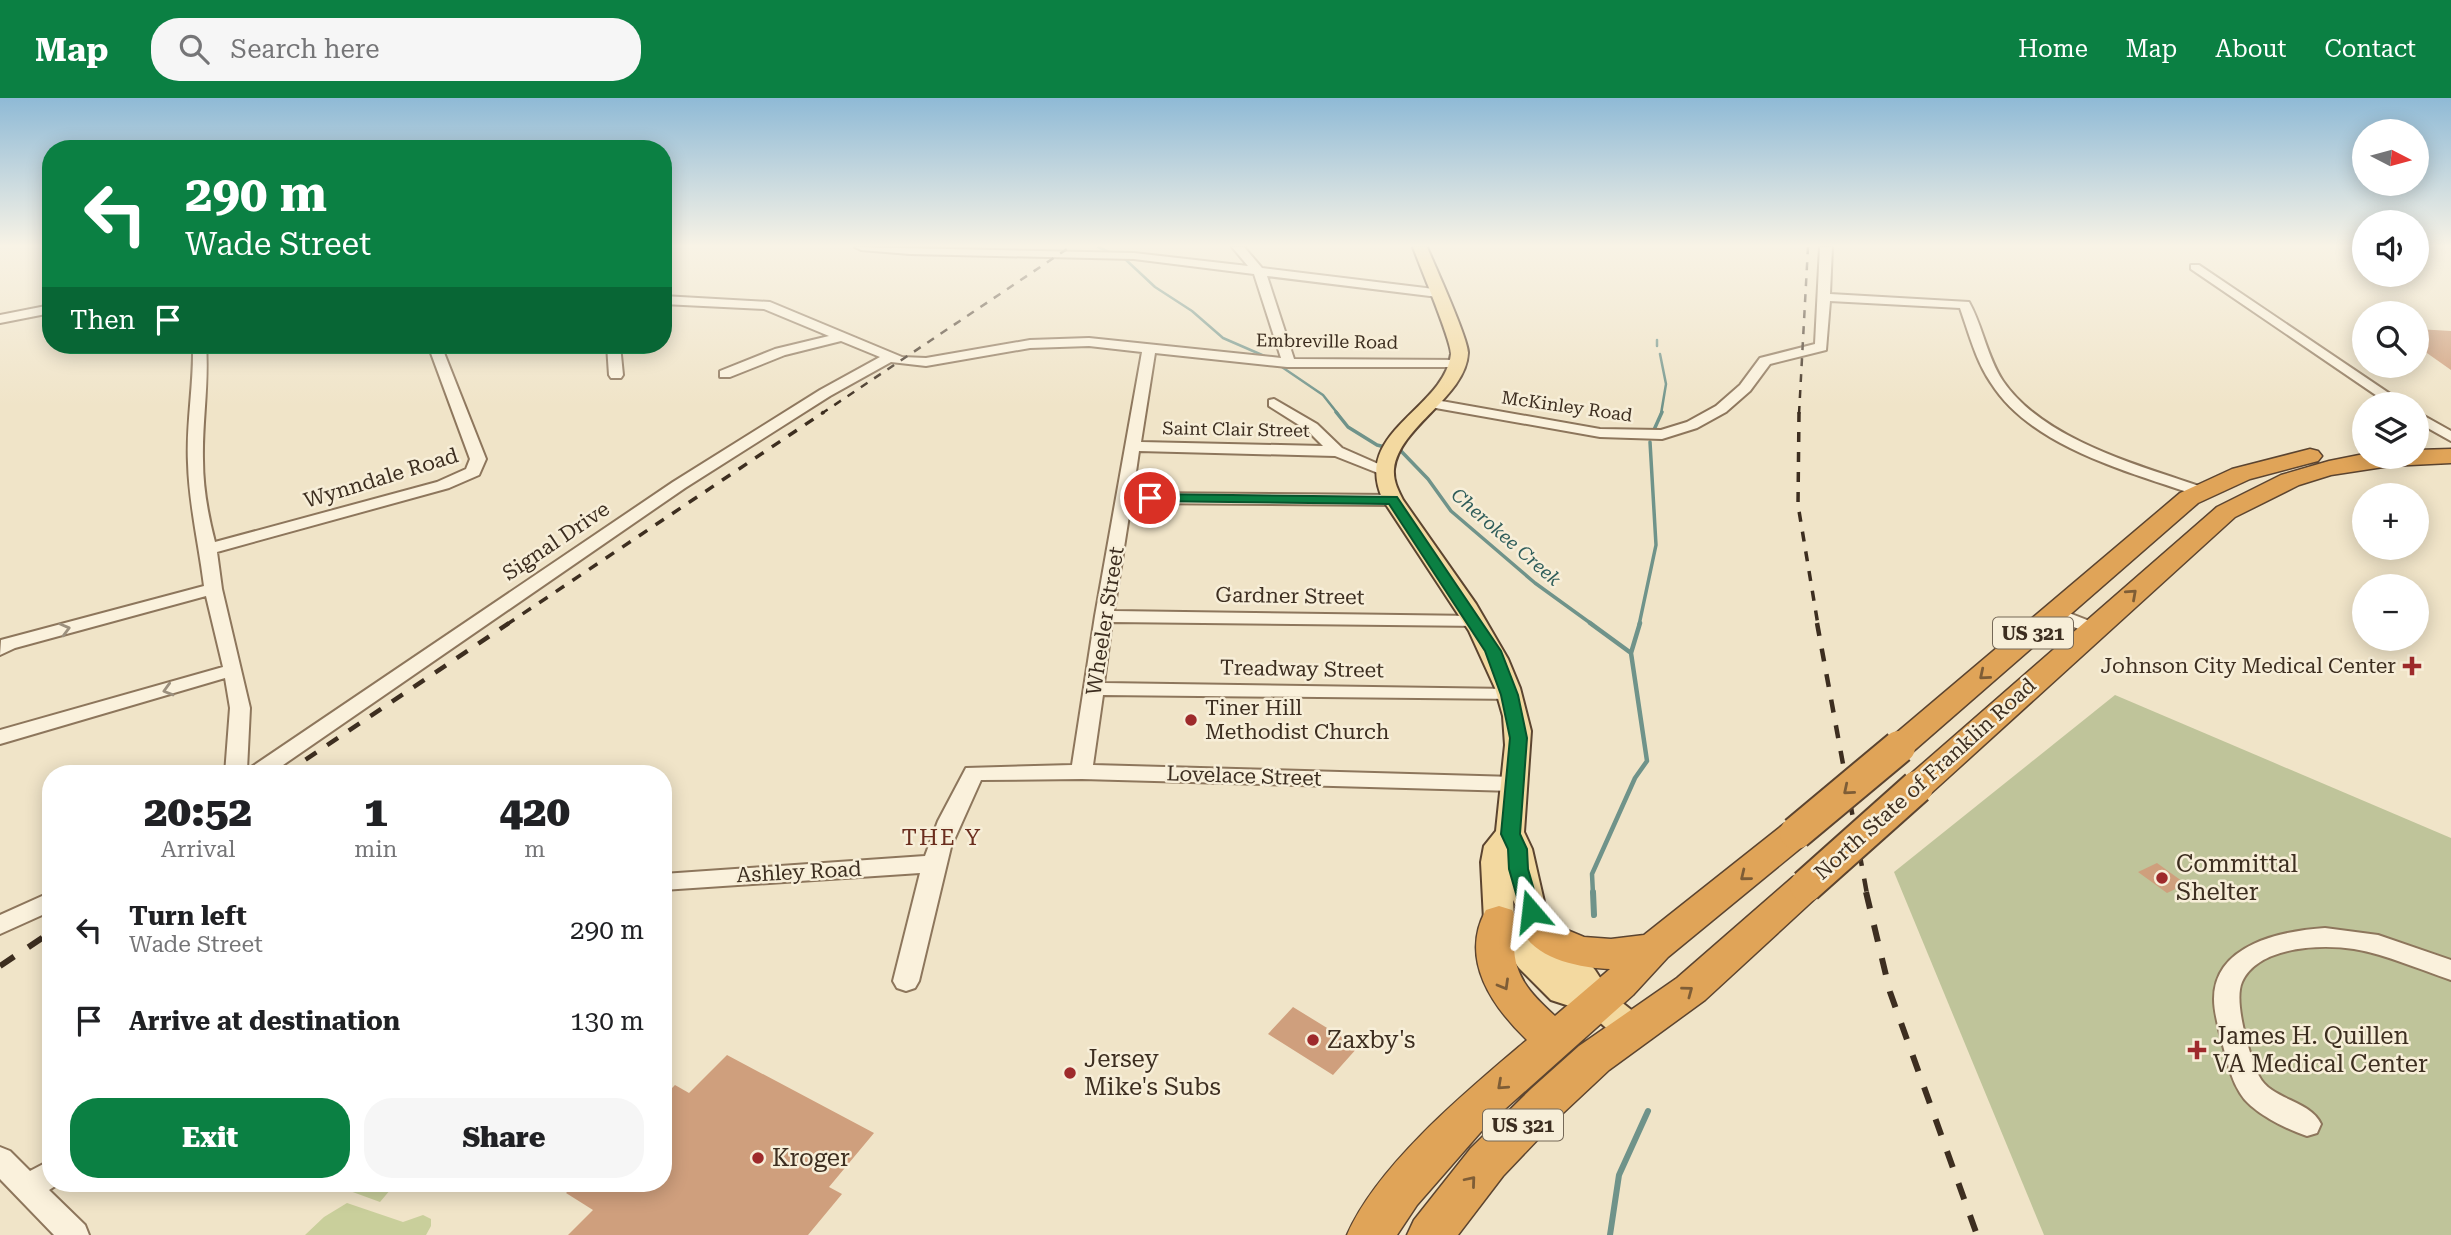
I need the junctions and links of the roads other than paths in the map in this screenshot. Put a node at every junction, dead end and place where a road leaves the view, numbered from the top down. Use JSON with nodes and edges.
{"nodes":[{"id":1,"x":672,"y":300,"type":"edge"},
{"id":2,"x":1269,"y":300,"type":"edge"},
{"id":3,"x":1441,"y":300,"type":"edge"},
{"id":4,"x":1825,"y":300,"type":"edge"},
{"id":5,"x":1879,"y":300,"type":"edge"},
{"id":6,"x":2244,"y":300,"type":"edge"},
{"id":7,"x":42,"y":310,"type":"edge"},
{"id":8,"x":0,"y":319,"type":"edge"},
{"id":9,"x":842,"y":337,"type":"junction"},
{"id":10,"x":1149,"y":347,"type":"junction"},
{"id":11,"x":200,"y":354,"type":"edge"},
{"id":12,"x":437,"y":354,"type":"edge"},
{"id":13,"x":614,"y":354,"type":"edge"},
{"id":14,"x":889,"y":358,"type":"junction"},
{"id":15,"x":1280,"y":362,"type":"junction"},
{"id":16,"x":1457,"y":363,"type":"junction"},
{"id":17,"x":725,"y":374,"type":"dead end"},
{"id":18,"x":616,"y":375,"type":"dead end"},
{"id":19,"x":2380,"y":392,"type":"edge"},
{"id":20,"x":1274,"y":403,"type":"dead end"},
{"id":21,"x":1430,"y":403,"type":"junction"},
{"id":22,"x":2429,"y":424,"type":"edge"},
{"id":23,"x":2451,"y":439,"type":"edge"},
{"id":24,"x":2429,"y":440,"type":"edge"},
{"id":25,"x":1134,"y":446,"type":"junction"},
{"id":26,"x":2352,"y":448,"type":"edge"},
{"id":27,"x":1337,"y":451,"type":"junction"},
{"id":28,"x":1388,"y":456,"type":"junction"},
{"id":29,"x":2451,"y":456,"type":"edge"},
{"id":30,"x":2202,"y":492,"type":"junction"},
{"id":31,"x":1125,"y":498,"type":"junction"},
{"id":32,"x":1393,"y":500,"type":"junction"},
{"id":33,"x":208,"y":549,"type":"junction"},
{"id":34,"x":213,"y":589,"type":"junction"},
{"id":35,"x":2056,"y":613,"type":"junction"},
{"id":36,"x":1104,"y":616,"type":"junction"},
{"id":37,"x":1475,"y":622,"type":"junction"},
{"id":38,"x":2092,"y":629,"type":"junction"},
{"id":39,"x":0,"y":649,"type":"edge"},
{"id":40,"x":233,"y":670,"type":"junction"},
{"id":41,"x":1094,"y":689,"type":"junction"},
{"id":42,"x":1510,"y":695,"type":"junction"},
{"id":43,"x":0,"y":737,"type":"edge"},
{"id":44,"x":237,"y":765,"type":"edge"},
{"id":45,"x":268,"y":765,"type":"edge"},
{"id":46,"x":1082,"y":772,"type":"junction"},
{"id":47,"x":1514,"y":784,"type":"junction"},
{"id":48,"x":1510,"y":834,"type":"junction"},
{"id":49,"x":934,"y":864,"type":"junction"},
{"id":50,"x":672,"y":881,"type":"edge"},
{"id":51,"x":42,"y":905,"type":"edge"},
{"id":52,"x":1499,"y":920,"type":"junction"},
{"id":53,"x":0,"y":925,"type":"edge"},
{"id":54,"x":1543,"y":934,"type":"junction"},
{"id":55,"x":1656,"y":947,"type":"junction"},
{"id":56,"x":2451,"y":970,"type":"edge"},
{"id":57,"x":906,"y":981,"type":"dead end"},
{"id":58,"x":1599,"y":1002,"type":"junction"},
{"id":59,"x":1632,"y":1030,"type":"junction"},
{"id":60,"x":1553,"y":1039,"type":"junction"},
{"id":61,"x":2307,"y":1124,"type":"dead end"},
{"id":62,"x":0,"y":1160,"type":"edge"},
{"id":63,"x":40,"y":1180,"type":"edge"},
{"id":64,"x":47,"y":1192,"type":"edge"},
{"id":65,"x":74,"y":1235,"type":"edge"},
{"id":66,"x":1370,"y":1235,"type":"edge"},
{"id":67,"x":1430,"y":1235,"type":"edge"}],
"edges":[{"from":1,"to":9,"type":"street","name":"Embreville Road"},
{"from":2,"to":15,"type":"street"},
{"from":3,"to":16,"type":"main road"},
{"from":4,"to":21,"type":"street","name":"McKinley Road"},
{"from":5,"to":30,"type":"street"},
{"from":6,"to":19,"type":"street"},
{"from":7,"to":8,"type":"street"},
{"from":9,"to":14,"type":"street","name":"Embreville Road"},
{"from":9,"to":17,"type":"street"},
{"from":10,"to":14,"type":"street","name":"Embreville Road"},
{"from":10,"to":15,"type":"street","name":"Embreville Road"},
{"from":10,"to":25,"type":"street","name":"Wheeler Street"},
{"from":11,"to":33,"type":"street"},
{"from":12,"to":33,"type":"street","name":"Wynndale Road"},
{"from":13,"to":18,"type":"street"},
{"from":14,"to":45,"type":"street","name":"Signal Drive"},
{"from":15,"to":16,"type":"street","name":"Embreville Road"},
{"from":16,"to":21,"type":"main road"},
{"from":20,"to":27,"type":"street"},
{"from":21,"to":28,"type":"main road"},
{"from":22,"to":23,"type":"street"},
{"from":23,"to":24,"type":"highway"},
{"from":25,"to":27,"type":"street","name":"Saint Clair Street"},
{"from":25,"to":31,"type":"street","name":"Wheeler Street"},
{"from":26,"to":30,"type":"highway","name":"North State of Franklin Road","number":"US 321"},
{"from":27,"to":28,"type":"street"},
{"from":28,"to":32,"type":"main road"},
{"from":38,"to":29,"type":"highway","name":"North State of Franklin Road","number":"US 321","one_way":true},
{"from":30,"to":35,"type":"highway","name":"North State of Franklin Road","number":"US 321"},
{"from":31,"to":32,"type":"street"},
{"from":31,"to":36,"type":"street","name":"Wheeler Street"},
{"from":32,"to":37,"type":"main road"},
{"from":33,"to":34,"type":"street"},
{"from":39,"to":34,"type":"street","one_way":true},
{"from":34,"to":40,"type":"street"},
{"from":35,"to":38,"type":"street"},
{"from":35,"to":55,"type":"highway","name":"North State of Franklin Road","number":"US 321","one_way":true,"bridge":true},
{"from":36,"to":37,"type":"street","name":"Gardner Street"},
{"from":36,"to":41,"type":"street","name":"Wheeler Street"},
{"from":37,"to":42,"type":"main road"},
{"from":59,"to":38,"type":"highway","name":"North State of Franklin Road","number":"US 321","one_way":true,"bridge":true},
{"from":40,"to":43,"type":"street","one_way":true},
{"from":40,"to":44,"type":"street"},
{"from":41,"to":42,"type":"street","name":"Treadway Street"},
{"from":41,"to":46,"type":"street","name":"Wheeler Street"},
{"from":42,"to":47,"type":"main road"},
{"from":46,"to":47,"type":"street","name":"Lovelace Street"},
{"from":46,"to":49,"type":"street","name":"Lovelace Street"},
{"from":47,"to":48,"type":"main road"},
{"from":48,"to":52,"type":"main road"},
{"from":48,"to":54,"type":"main road"},
{"from":49,"to":50,"type":"street","name":"Ashley Road"},
{"from":49,"to":57,"type":"street"},
{"from":51,"to":53,"type":"street"},
{"from":52,"to":58,"type":"main road"},
{"from":52,"to":60,"type":"highway","one_way":true},
{"from":54,"to":55,"type":"highway"},
{"from":54,"to":58,"type":"main road"},
{"from":55,"to":58,"type":"highway","name":"North State of Franklin Road","number":"US 321"},
{"from":56,"to":61,"type":"street"},
{"from":58,"to":59,"type":"main road"},
{"from":58,"to":60,"type":"highway","number":"US 321"},
{"from":67,"to":59,"type":"highway","number":"US 321","one_way":true},
{"from":60,"to":66,"type":"highway","number":"US 321","one_way":true},
{"from":62,"to":63,"type":"street"},
{"from":64,"to":65,"type":"street"}]}
